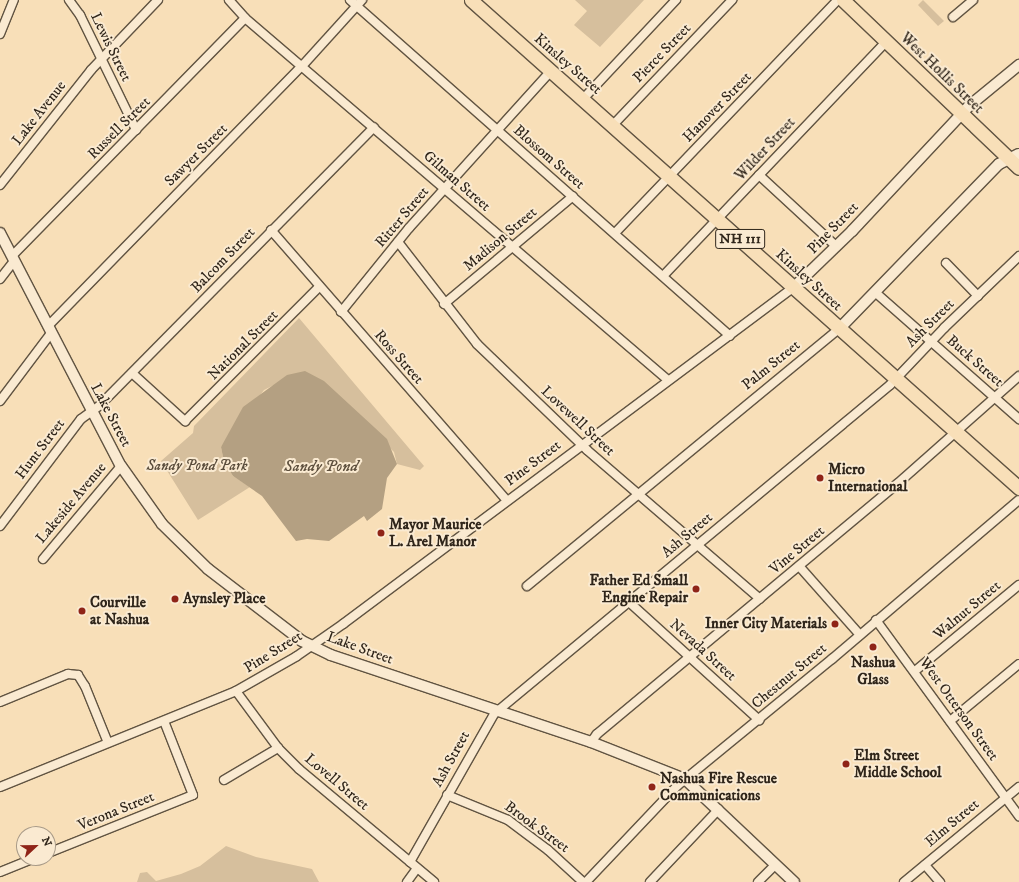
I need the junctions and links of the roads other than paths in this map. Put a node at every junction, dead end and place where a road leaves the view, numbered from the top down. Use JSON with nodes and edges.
{"nodes":[{"id":1,"x":14,"y":0,"type":"edge"},
{"id":2,"x":69,"y":0,"type":"edge"},
{"id":3,"x":158,"y":0,"type":"edge"},
{"id":4,"x":230,"y":0,"type":"edge"},
{"id":5,"x":350,"y":0,"type":"edge"},
{"id":6,"x":472,"y":0,"type":"edge"},
{"id":7,"x":676,"y":0,"type":"edge"},
{"id":8,"x":732,"y":0,"type":"edge"},
{"id":9,"x":838,"y":0,"type":"edge"},
{"id":10,"x":843,"y":0,"type":"edge"},
{"id":11,"x":973,"y":0,"type":"edge"},
{"id":12,"x":359,"y":3,"type":"edge"},
{"id":13,"x":953,"y":17,"type":"dead end"},
{"id":14,"x":245,"y":18,"type":"junction"},
{"id":15,"x":0,"y":34,"type":"edge"},
{"id":16,"x":886,"y":42,"type":"junction"},
{"id":17,"x":101,"y":58,"type":"junction"},
{"id":18,"x":1019,"y":64,"type":"edge"},
{"id":19,"x":303,"y":65,"type":"junction"},
{"id":20,"x":551,"y":71,"type":"junction"},
{"id":21,"x":583,"y":99,"type":"junction"},
{"id":22,"x":961,"y":114,"type":"junction"},
{"id":23,"x":613,"y":125,"type":"junction"},
{"id":24,"x":374,"y":127,"type":"junction"},
{"id":25,"x":136,"y":130,"type":"junction"},
{"id":26,"x":497,"y":130,"type":"junction"},
{"id":27,"x":1014,"y":156,"type":"edge"},
{"id":28,"x":1019,"y":168,"type":"edge"},
{"id":29,"x":760,"y":175,"type":"junction"},
{"id":30,"x":669,"y":177,"type":"junction"},
{"id":31,"x":0,"y":185,"type":"edge"},
{"id":32,"x":444,"y":189,"type":"junction"},
{"id":33,"x":573,"y":196,"type":"junction"},
{"id":34,"x":718,"y":220,"type":"junction"},
{"id":35,"x":271,"y":230,"type":"junction"},
{"id":36,"x":0,"y":232,"type":"edge"},
{"id":37,"x":615,"y":233,"type":"junction"},
{"id":38,"x":398,"y":242,"type":"junction"},
{"id":39,"x":836,"y":246,"type":"junction"},
{"id":40,"x":513,"y":247,"type":"junction"},
{"id":41,"x":1019,"y":256,"type":"edge"},
{"id":42,"x":13,"y":258,"type":"junction"},
{"id":43,"x":946,"y":263,"type":"dead end"},
{"id":44,"x":664,"y":275,"type":"junction"},
{"id":45,"x":0,"y":279,"type":"edge"},
{"id":46,"x":319,"y":287,"type":"junction"},
{"id":47,"x":794,"y":287,"type":"junction"},
{"id":48,"x":876,"y":293,"type":"junction"},
{"id":49,"x":978,"y":296,"type":"junction"},
{"id":50,"x":444,"y":304,"type":"junction"},
{"id":51,"x":342,"y":312,"type":"junction"},
{"id":52,"x":839,"y":329,"type":"junction"},
{"id":53,"x":49,"y":330,"type":"junction"},
{"id":54,"x":730,"y":336,"type":"junction"},
{"id":55,"x":931,"y":342,"type":"junction"},
{"id":56,"x":132,"y":373,"type":"junction"},
{"id":57,"x":1019,"y":376,"type":"edge"},
{"id":58,"x":896,"y":379,"type":"junction"},
{"id":59,"x":668,"y":380,"type":"junction"},
{"id":60,"x":995,"y":398,"type":"junction"},
{"id":61,"x":0,"y":401,"type":"edge"},
{"id":62,"x":91,"y":411,"type":"junction"},
{"id":63,"x":1019,"y":419,"type":"edge"},
{"id":64,"x":956,"y":432,"type":"junction"},
{"id":65,"x":582,"y":445,"type":"junction"},
{"id":66,"x":121,"y":466,"type":"junction"},
{"id":67,"x":1019,"y":488,"type":"edge"},
{"id":68,"x":638,"y":494,"type":"junction"},
{"id":69,"x":1019,"y":500,"type":"edge"},
{"id":70,"x":507,"y":502,"type":"junction"},
{"id":71,"x":0,"y":526,"type":"edge"},
{"id":72,"x":697,"y":545,"type":"junction"},
{"id":73,"x":42,"y":559,"type":"dead end"},
{"id":74,"x":799,"y":566,"type":"junction"},
{"id":75,"x":527,"y":586,"type":"dead end"},
{"id":76,"x":1019,"y":586,"type":"edge"},
{"id":77,"x":760,"y":599,"type":"junction"},
{"id":78,"x":629,"y":602,"type":"junction"},
{"id":79,"x":876,"y":620,"type":"junction"},
{"id":80,"x":860,"y":635,"type":"junction"},
{"id":81,"x":311,"y":646,"type":"junction"},
{"id":82,"x":689,"y":657,"type":"junction"},
{"id":83,"x":1019,"y":664,"type":"edge"},
{"id":84,"x":915,"y":671,"type":"junction"},
{"id":85,"x":236,"y":691,"type":"junction"},
{"id":86,"x":0,"y":702,"type":"edge"},
{"id":87,"x":498,"y":710,"type":"junction"},
{"id":88,"x":759,"y":720,"type":"junction"},
{"id":89,"x":164,"y":721,"type":"junction"},
{"id":90,"x":950,"y":721,"type":"junction"},
{"id":91,"x":591,"y":742,"type":"junction"},
{"id":92,"x":108,"y":743,"type":"junction"},
{"id":93,"x":278,"y":748,"type":"junction"},
{"id":94,"x":685,"y":779,"type":"junction"},
{"id":95,"x":224,"y":780,"type":"dead end"},
{"id":96,"x":0,"y":787,"type":"edge"},
{"id":97,"x":1019,"y":787,"type":"edge"},
{"id":98,"x":447,"y":795,"type":"junction"},
{"id":99,"x":1005,"y":798,"type":"junction"},
{"id":100,"x":719,"y":809,"type":"junction"},
{"id":101,"x":1019,"y":816,"type":"edge"},
{"id":102,"x":56,"y":850,"type":"edge"},
{"id":103,"x":410,"y":862,"type":"junction"},
{"id":104,"x":776,"y":864,"type":"junction"},
{"id":105,"x":925,"y":865,"type":"junction"},
{"id":106,"x":16,"y":866,"type":"edge"},
{"id":107,"x":417,"y":868,"type":"junction"},
{"id":108,"x":0,"y":872,"type":"edge"},
{"id":109,"x":407,"y":882,"type":"edge"},
{"id":110,"x":434,"y":882,"type":"edge"},
{"id":111,"x":583,"y":882,"type":"edge"},
{"id":112,"x":586,"y":882,"type":"edge"},
{"id":113,"x":650,"y":882,"type":"edge"},
{"id":114,"x":758,"y":882,"type":"edge"},
{"id":115,"x":794,"y":882,"type":"edge"},
{"id":116,"x":904,"y":882,"type":"edge"},
{"id":117,"x":940,"y":882,"type":"edge"}],
"edges":[{"from":1,"to":15,"type":"street"},
{"from":2,"to":17,"type":"street","name":"Lewis Street"},
{"from":3,"to":17,"type":"street","name":"Lake Avenue"},
{"from":4,"to":14,"type":"street","name":"Gilman Street"},
{"from":5,"to":12,"type":"street","name":"Blossom Street"},
{"from":6,"to":20,"type":"main road","name":"Kinsley Street","number":"NH 111"},
{"from":7,"to":21,"type":"street"},
{"from":8,"to":23,"type":"street","name":"Pierce Street"},
{"from":9,"to":30,"type":"street","name":"Hanover Street"},
{"from":10,"to":16,"type":"main road","name":"West Hollis Street"},
{"from":11,"to":13,"type":"street"},
{"from":12,"to":19,"type":"street","name":"Sawyer Street"},
{"from":12,"to":26,"type":"street","name":"Blossom Street"},
{"from":14,"to":19,"type":"street","name":"Gilman Street"},
{"from":14,"to":25,"type":"street","name":"Russell Street"},
{"from":16,"to":22,"type":"main road","name":"West Hollis Street"},
{"from":16,"to":29,"type":"street","name":"Wilder Street"},
{"from":17,"to":25,"type":"street","name":"Lewis Street"},
{"from":17,"to":31,"type":"street","name":"Lake Avenue"},
{"from":18,"to":22,"type":"street","name":"Pine Street"},
{"from":19,"to":24,"type":"street","name":"Gilman Street"},
{"from":19,"to":53,"type":"street","name":"Sawyer Street"},
{"from":20,"to":21,"type":"main road","name":"Kinsley Street","number":"NH 111"},
{"from":20,"to":26,"type":"street","name":"Ritter Street"},
{"from":21,"to":23,"type":"main road","name":"Kinsley Street","number":"NH 111"},
{"from":22,"to":27,"type":"main road","name":"West Hollis Street"},
{"from":22,"to":39,"type":"street","name":"Pine Street"},
{"from":23,"to":30,"type":"main road","name":"Kinsley Street","number":"NH 111"},
{"from":24,"to":32,"type":"street","name":"Gilman Street"},
{"from":24,"to":35,"type":"street","name":"Balcom Street"},
{"from":25,"to":42,"type":"street","name":"Russell Street"},
{"from":26,"to":32,"type":"street","name":"Ritter Street"},
{"from":26,"to":33,"type":"street","name":"Blossom Street"},
{"from":27,"to":28,"type":"main road","name":"West Hollis Street"},
{"from":27,"to":48,"type":"street","name":"Palm Street"},
{"from":29,"to":34,"type":"street","name":"Wilder Street"},
{"from":29,"to":39,"type":"street"},
{"from":30,"to":34,"type":"main road","name":"Kinsley Street","number":"NH 111"},
{"from":30,"to":37,"type":"street","name":"Hanover Street"},
{"from":32,"to":38,"type":"street","name":"Ritter Street"},
{"from":32,"to":40,"type":"street","name":"Gilman Street"},
{"from":33,"to":37,"type":"street","name":"Blossom Street"},
{"from":33,"to":40,"type":"street","name":"Madison Street"},
{"from":34,"to":44,"type":"street","name":"Wilder Street"},
{"from":34,"to":47,"type":"main road","name":"Kinsley Street","number":"NH 111"},
{"from":35,"to":46,"type":"street","name":"Ross Street"},
{"from":35,"to":56,"type":"street","name":"Balcom Street"},
{"from":36,"to":42,"type":"street","name":"Lake Street"},
{"from":37,"to":44,"type":"street","name":"Blossom Street"},
{"from":38,"to":50,"type":"street","name":"Lovewell Street"},
{"from":38,"to":51,"type":"street","name":"Ritter Street"},
{"from":39,"to":47,"type":"street","name":"Pine Street"},
{"from":40,"to":50,"type":"street","name":"Madison Street"},
{"from":40,"to":59,"type":"street","name":"Gilman Street"},
{"from":41,"to":49,"type":"street","name":"Ash Street"},
{"from":42,"to":45,"type":"street","name":"Russell Street"},
{"from":42,"to":53,"type":"street","name":"Lake Street"},
{"from":43,"to":49,"type":"street"},
{"from":44,"to":54,"type":"street","name":"Blossom Street"},
{"from":46,"to":51,"type":"street","name":"Ross Street"},
{"from":46,"to":56,"type":"street","name":"National Street"},
{"from":47,"to":52,"type":"main road","name":"Kinsley Street","number":"NH 111"},
{"from":47,"to":54,"type":"street","name":"Pine Street"},
{"from":48,"to":52,"type":"street","name":"Palm Street"},
{"from":48,"to":55,"type":"street","name":"Buck Street"},
{"from":49,"to":55,"type":"street","name":"Ash Street"},
{"from":50,"to":65,"type":"street","name":"Lovewell Street"},
{"from":51,"to":70,"type":"street","name":"Ross Street"},
{"from":52,"to":58,"type":"main road","name":"Kinsley Street","number":"NH 111"},
{"from":52,"to":68,"type":"street","name":"Palm Street"},
{"from":53,"to":61,"type":"street","name":"Sawyer Street"},
{"from":53,"to":62,"type":"street","name":"Lake Street"},
{"from":54,"to":59,"type":"street","name":"Pine Street"},
{"from":55,"to":58,"type":"street","name":"Ash Street"},
{"from":55,"to":60,"type":"street","name":"Buck Street"},
{"from":56,"to":62,"type":"street","name":"Balcom Street"},
{"from":57,"to":60,"type":"street","name":"Vine Street"},
{"from":58,"to":64,"type":"main road","name":"Kinsley Street","number":"NH 111"},
{"from":58,"to":72,"type":"street","name":"Ash Street"},
{"from":59,"to":65,"type":"street","name":"Pine Street"},
{"from":60,"to":63,"type":"street","name":"Buck Street"},
{"from":60,"to":64,"type":"street","name":"Vine Street"},
{"from":62,"to":66,"type":"street","name":"Lake Street"},
{"from":62,"to":71,"type":"street","name":"Hunt Street"},
{"from":64,"to":67,"type":"main road","name":"Kinsley Street","number":"NH 111"},
{"from":64,"to":74,"type":"street","name":"Vine Street"},
{"from":65,"to":68,"type":"street","name":"Lovewell Street"},
{"from":65,"to":70,"type":"street","name":"Pine Street"},
{"from":66,"to":73,"type":"street","name":"Lakeside Avenue"},
{"from":66,"to":81,"type":"street","name":"Lake Street"},
{"from":68,"to":72,"type":"street","name":"Lovewell Street"},
{"from":68,"to":75,"type":"street","name":"Palm Street"},
{"from":69,"to":79,"type":"street","name":"Chestnut Street"},
{"from":70,"to":81,"type":"street","name":"Pine Street"},
{"from":72,"to":77,"type":"street","name":"Lovewell Street"},
{"from":72,"to":78,"type":"street","name":"Ash Street"},
{"from":74,"to":77,"type":"street","name":"Vine Street"},
{"from":74,"to":80,"type":"street"},
{"from":76,"to":84,"type":"street","name":"Walnut Street"},
{"from":77,"to":82,"type":"street","name":"Vine Street"},
{"from":78,"to":82,"type":"street","name":"Nevada Street"},
{"from":78,"to":87,"type":"street","name":"Ash Street"},
{"from":79,"to":80,"type":"street","name":"Chestnut Street"},
{"from":79,"to":84,"type":"street","name":"West Otterson Street"},
{"from":80,"to":88,"type":"street","name":"Chestnut Street"},
{"from":81,"to":85,"type":"street","name":"Pine Street"},
{"from":81,"to":87,"type":"street","name":"Lake Street"},
{"from":82,"to":88,"type":"street","name":"Nevada Street"},
{"from":82,"to":91,"type":"street","name":"Vine Street"},
{"from":83,"to":90,"type":"street"},
{"from":84,"to":90,"type":"street","name":"West Otterson Street"},
{"from":85,"to":89,"type":"street","name":"Pine Street"},
{"from":85,"to":93,"type":"street","name":"Lovell Street"},
{"from":86,"to":92,"type":"street"},
{"from":87,"to":91,"type":"street","name":"Lake Street"},
{"from":87,"to":98,"type":"street","name":"Ash Street"},
{"from":88,"to":94,"type":"street","name":"Chestnut Street"},
{"from":89,"to":92,"type":"street","name":"Pine Street"},
{"from":89,"to":102,"type":"street","name":"Verona Street"},
{"from":90,"to":99,"type":"street","name":"West Otterson Street"},
{"from":91,"to":94,"type":"street","name":"Lake Street"},
{"from":92,"to":96,"type":"street","name":"Pine Street"},
{"from":93,"to":95,"type":"street"},
{"from":93,"to":103,"type":"street","name":"Lovell Street"},
{"from":94,"to":100,"type":"street","name":"Lake Street"},
{"from":94,"to":112,"type":"street","name":"Chestnut Street"},
{"from":97,"to":99,"type":"street","name":"Elm Street"},
{"from":98,"to":103,"type":"street","name":"Ash Street"},
{"from":98,"to":111,"type":"street","name":"Brook Street"},
{"from":99,"to":101,"type":"street","name":"West Otterson Street"},
{"from":99,"to":105,"type":"street","name":"Elm Street"},
{"from":100,"to":104,"type":"street","name":"Lake Street"},
{"from":100,"to":113,"type":"street"},
{"from":103,"to":107,"type":"street","name":"Lovell Street"},
{"from":104,"to":114,"type":"street"},
{"from":104,"to":115,"type":"street","name":"Lake Street"},
{"from":105,"to":116,"type":"street","name":"Elm Street"},
{"from":105,"to":117,"type":"street"},
{"from":106,"to":108,"type":"street"},
{"from":107,"to":109,"type":"street"},
{"from":107,"to":110,"type":"street","name":"Lovell Street"}]}
